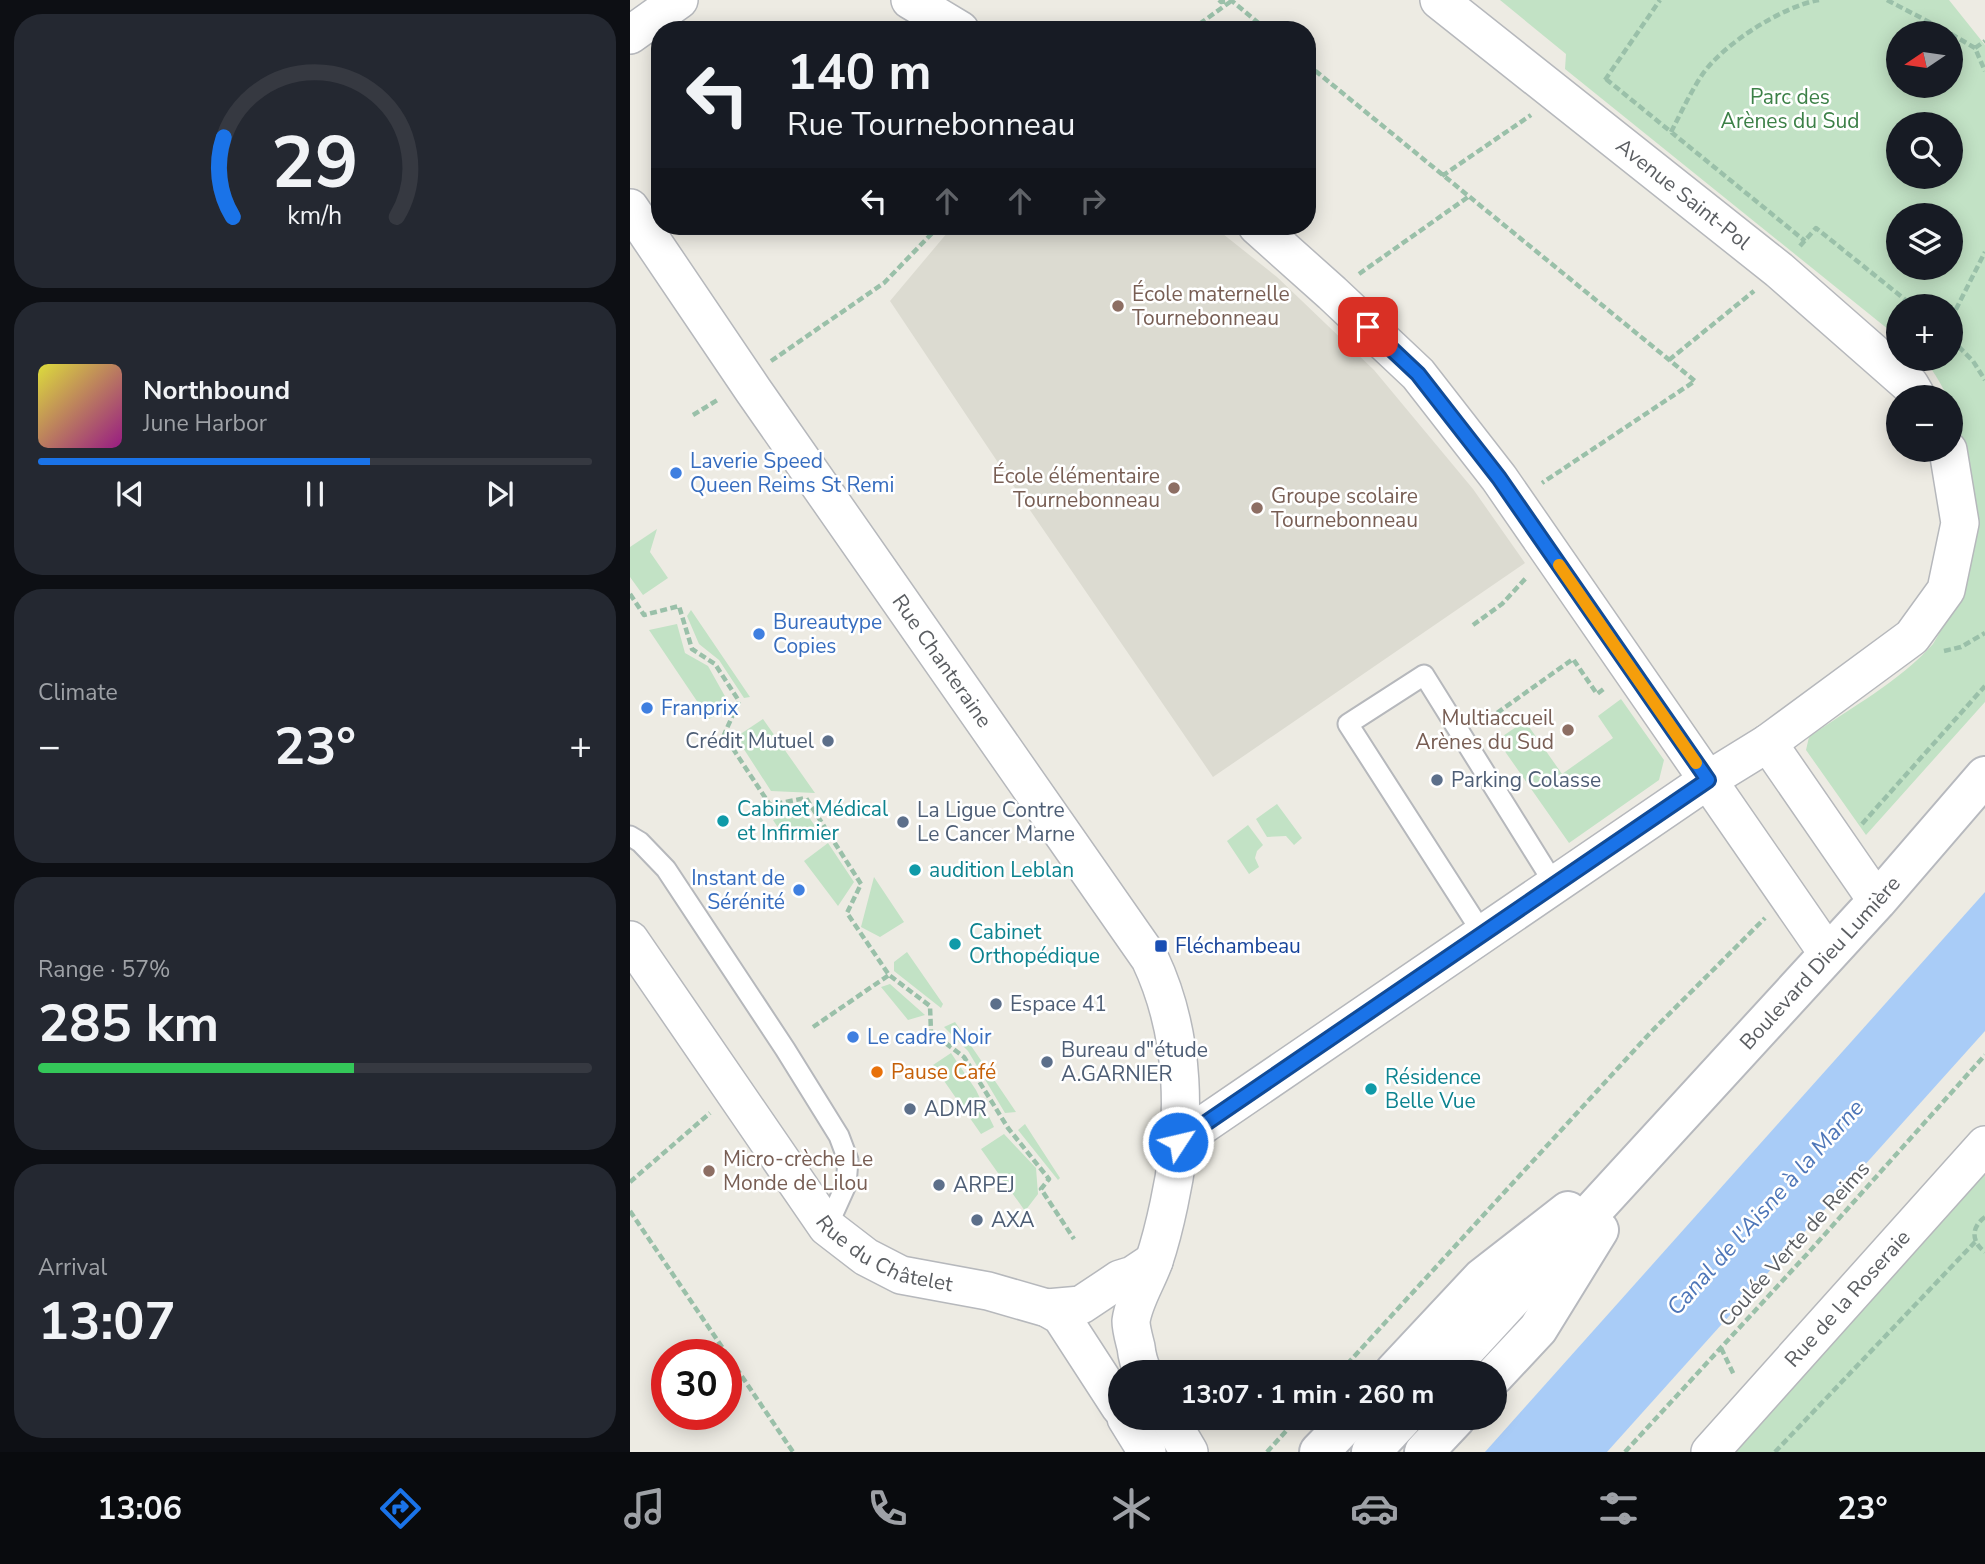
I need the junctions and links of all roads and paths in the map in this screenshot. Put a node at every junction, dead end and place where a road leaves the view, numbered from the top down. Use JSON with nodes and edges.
{"nodes":[{"id":1,"x":679,"y":0,"type":"edge"},
{"id":2,"x":910,"y":0,"type":"edge"},
{"id":3,"x":1219,"y":0,"type":"edge"},
{"id":4,"x":1439,"y":0,"type":"edge"},
{"id":5,"x":1660,"y":0,"type":"edge"},
{"id":6,"x":1819,"y":0,"type":"edge"},
{"id":7,"x":1887,"y":0,"type":"edge"},
{"id":8,"x":1233,"y":1,"type":"edge"},
{"id":9,"x":945,"y":21,"type":"edge"},
{"id":10,"x":1204,"y":21,"type":"edge"},
{"id":11,"x":1256,"y":21,"type":"edge"},
{"id":12,"x":1926,"y":21,"type":"edge"},
{"id":13,"x":630,"y":35,"type":"edge"},
{"id":14,"x":1985,"y":41,"type":"edge"},
{"id":15,"x":1964,"y":42,"type":"edge"},
{"id":16,"x":1975,"y":48,"type":"junction"},
{"id":17,"x":1316,"y":71,"type":"edge"},
{"id":18,"x":1985,"y":71,"type":"edge"},
{"id":19,"x":1605,"y":79,"type":"junction"},
{"id":20,"x":1600,"y":86,"type":"dead end"},
{"id":21,"x":1560,"y":96,"type":"junction"},
{"id":22,"x":1671,"y":132,"type":"junction"},
{"id":23,"x":1442,"y":176,"type":"junction"},
{"id":24,"x":1468,"y":197,"type":"junction"},
{"id":25,"x":630,"y":208,"type":"edge"},
{"id":26,"x":930,"y":235,"type":"edge"},
{"id":27,"x":1267,"y":235,"type":"edge"},
{"id":28,"x":1805,"y":241,"type":"junction"},
{"id":29,"x":1985,"y":252,"type":"edge"},
{"id":30,"x":1982,"y":267,"type":"edge"},
{"id":31,"x":1779,"y":270,"type":"junction"},
{"id":32,"x":1332,"y":293,"type":"junction"},
{"id":33,"x":1898,"y":294,"type":"edge"},
{"id":34,"x":1963,"y":299,"type":"edge"},
{"id":35,"x":1963,"y":351,"type":"edge"},
{"id":36,"x":1669,"y":360,"type":"junction"},
{"id":37,"x":1985,"y":380,"type":"edge"},
{"id":38,"x":747,"y":381,"type":"junction"},
{"id":39,"x":1909,"y":385,"type":"edge"},
{"id":40,"x":693,"y":415,"type":"dead end"},
{"id":41,"x":1950,"y":462,"type":"edge"},
{"id":42,"x":1515,"y":501,"type":"junction"},
{"id":43,"x":1559,"y":564,"type":"junction"},
{"id":44,"x":630,"y":594,"type":"edge"},
{"id":45,"x":1473,"y":625,"type":"dead end"},
{"id":46,"x":1630,"y":668,"type":"junction"},
{"id":47,"x":1985,"y":687,"type":"edge"},
{"id":48,"x":1497,"y":713,"type":"dead end"},
{"id":49,"x":1768,"y":743,"type":"junction"},
{"id":50,"x":1985,"y":776,"type":"edge"},
{"id":51,"x":1708,"y":780,"type":"junction"},
{"id":52,"x":630,"y":836,"type":"edge"},
{"id":53,"x":1839,"y":847,"type":"junction"},
{"id":54,"x":1555,"y":885,"type":"junction"},
{"id":55,"x":1788,"y":894,"type":"junction"},
{"id":56,"x":1877,"y":901,"type":"junction"},
{"id":57,"x":1483,"y":934,"type":"junction"},
{"id":58,"x":630,"y":940,"type":"edge"},
{"id":59,"x":1828,"y":954,"type":"junction"},
{"id":60,"x":889,"y":975,"type":"junction"},
{"id":61,"x":813,"y":1027,"type":"dead end"},
{"id":62,"x":1985,"y":1055,"type":"edge"},
{"id":63,"x":734,"y":1091,"type":"junction"},
{"id":64,"x":1178,"y":1142,"type":"junction"},
{"id":65,"x":1985,"y":1145,"type":"edge"},
{"id":66,"x":1650,"y":1148,"type":"junction"},
{"id":67,"x":630,"y":1182,"type":"edge"},
{"id":68,"x":630,"y":1211,"type":"edge"},
{"id":69,"x":1985,"y":1217,"type":"edge"},
{"id":70,"x":827,"y":1227,"type":"junction"},
{"id":71,"x":1074,"y":1239,"type":"dead end"},
{"id":72,"x":1975,"y":1242,"type":"junction"},
{"id":73,"x":1985,"y":1252,"type":"edge"},
{"id":74,"x":1154,"y":1261,"type":"junction"},
{"id":75,"x":1058,"y":1317,"type":"junction"},
{"id":76,"x":1138,"y":1360,"type":"edge"},
{"id":77,"x":1351,"y":1360,"type":"edge"},
{"id":78,"x":1405,"y":1360,"type":"edge"},
{"id":79,"x":1456,"y":1360,"type":"edge"},
{"id":80,"x":1507,"y":1362,"type":"edge"},
{"id":81,"x":1108,"y":1390,"type":"edge"},
{"id":82,"x":1133,"y":1430,"type":"edge"},
{"id":83,"x":1176,"y":1430,"type":"edge"},
{"id":84,"x":1287,"y":1430,"type":"edge"},
{"id":85,"x":1340,"y":1430,"type":"edge"},
{"id":86,"x":1392,"y":1430,"type":"edge"},
{"id":87,"x":1445,"y":1430,"type":"edge"},
{"id":88,"x":793,"y":1452,"type":"edge"},
{"id":89,"x":1147,"y":1452,"type":"edge"},
{"id":90,"x":1189,"y":1452,"type":"edge"},
{"id":91,"x":1267,"y":1452,"type":"edge"},
{"id":92,"x":1319,"y":1452,"type":"edge"},
{"id":93,"x":1371,"y":1452,"type":"edge"},
{"id":94,"x":1424,"y":1452,"type":"edge"},
{"id":95,"x":1625,"y":1452,"type":"edge"},
{"id":96,"x":1710,"y":1452,"type":"edge"},
{"id":97,"x":1775,"y":1452,"type":"edge"}],
"edges":[{"from":1,"to":13,"type":"street"},
{"from":2,"to":9,"type":"street"},
{"from":3,"to":8,"type":"path"},
{"from":4,"to":21,"type":"street","name":"Avenue Saint-Pol"},
{"from":5,"to":19,"type":"path"},
{"from":6,"to":22,"type":"path"},
{"from":7,"to":12,"type":"path"},
{"from":8,"to":10,"type":"path"},
{"from":8,"to":11,"type":"path"},
{"from":14,"to":16,"type":"path"},
{"from":15,"to":16,"type":"path"},
{"from":16,"to":18,"type":"path"},
{"from":17,"to":23,"type":"path"},
{"from":19,"to":20,"type":"path"},
{"from":19,"to":22,"type":"path"},
{"from":21,"to":23,"type":"path"},
{"from":21,"to":31,"type":"street","name":"Avenue Saint-Pol"},
{"from":22,"to":28,"type":"path"},
{"from":23,"to":24,"type":"path"},
{"from":24,"to":32,"type":"path"},
{"from":24,"to":36,"type":"path"},
{"from":25,"to":38,"type":"street","name":"Rue Chanteraine"},
{"from":26,"to":38,"type":"path"},
{"from":27,"to":32,"type":"street"},
{"from":28,"to":31,"type":"path"},
{"from":28,"to":33,"type":"path"},
{"from":29,"to":30,"type":"path"},
{"from":30,"to":34,"type":"path"},
{"from":31,"to":36,"type":"path"},
{"from":31,"to":39,"type":"street","name":"Avenue Saint-Pol"},
{"from":32,"to":42,"type":"street"},
{"from":35,"to":37,"type":"path"},
{"from":36,"to":42,"type":"path"},
{"from":38,"to":40,"type":"path"},
{"from":38,"to":64,"type":"street","name":"Rue Chanteraine"},
{"from":41,"to":49,"type":"street"},
{"from":42,"to":43,"type":"street"},
{"from":43,"to":45,"type":"path"},
{"from":43,"to":46,"type":"street"},
{"from":44,"to":60,"type":"path"},
{"from":46,"to":48,"type":"path"},
{"from":46,"to":51,"type":"street"},
{"from":47,"to":53,"type":"path"},
{"from":49,"to":51,"type":"street"},
{"from":49,"to":53,"type":"street"},
{"from":50,"to":56,"type":"main road","name":"Boulevard Dieu Lumière"},
{"from":51,"to":54,"type":"street"},
{"from":51,"to":55,"type":"street"},
{"from":52,"to":70,"type":"lane"},
{"from":53,"to":56,"type":"street"},
{"from":54,"to":57,"type":"street"},
{"from":54,"to":57,"type":"lane"},
{"from":55,"to":59,"type":"street"},
{"from":55,"to":77,"type":"path"},
{"from":56,"to":59,"type":"main road","name":"Boulevard Dieu Lumière"},
{"from":57,"to":64,"type":"street"},
{"from":58,"to":63,"type":"street","name":"Rue du Châtelet"},
{"from":59,"to":66,"type":"main road","name":"Boulevard Dieu Lumière"},
{"from":60,"to":61,"type":"path"},
{"from":60,"to":71,"type":"path"},
{"from":62,"to":95,"type":"path","name":"Coulée Verte de Reims"},
{"from":63,"to":67,"type":"path"},
{"from":63,"to":70,"type":"street","name":"Rue du Châtelet"},
{"from":64,"to":74,"type":"street","name":"Rue Chanteraine"},
{"from":65,"to":96,"type":"street","name":"Rue de la Roseraie"},
{"from":66,"to":78,"type":"main road","name":"Boulevard Dieu Lumière"},
{"from":66,"to":79,"type":"main road","name":"Boulevard Dieu Lumière"},
{"from":66,"to":80,"type":"main road","name":"Boulevard Dieu Lumière"},
{"from":68,"to":88,"type":"path"},
{"from":69,"to":72,"type":"path"},
{"from":70,"to":75,"type":"street","name":"Rue du Châtelet"},
{"from":72,"to":73,"type":"path"},
{"from":72,"to":97,"type":"path"},
{"from":74,"to":75,"type":"street"},
{"from":74,"to":76,"type":"street","name":"Rue Chanteraine"},
{"from":75,"to":81,"type":"street"},
{"from":82,"to":89,"type":"street"},
{"from":83,"to":90,"type":"street"},
{"from":84,"to":91,"type":"path"},
{"from":85,"to":92,"type":"main road"},
{"from":86,"to":93,"type":"main road"},
{"from":87,"to":94,"type":"main road"}]}
